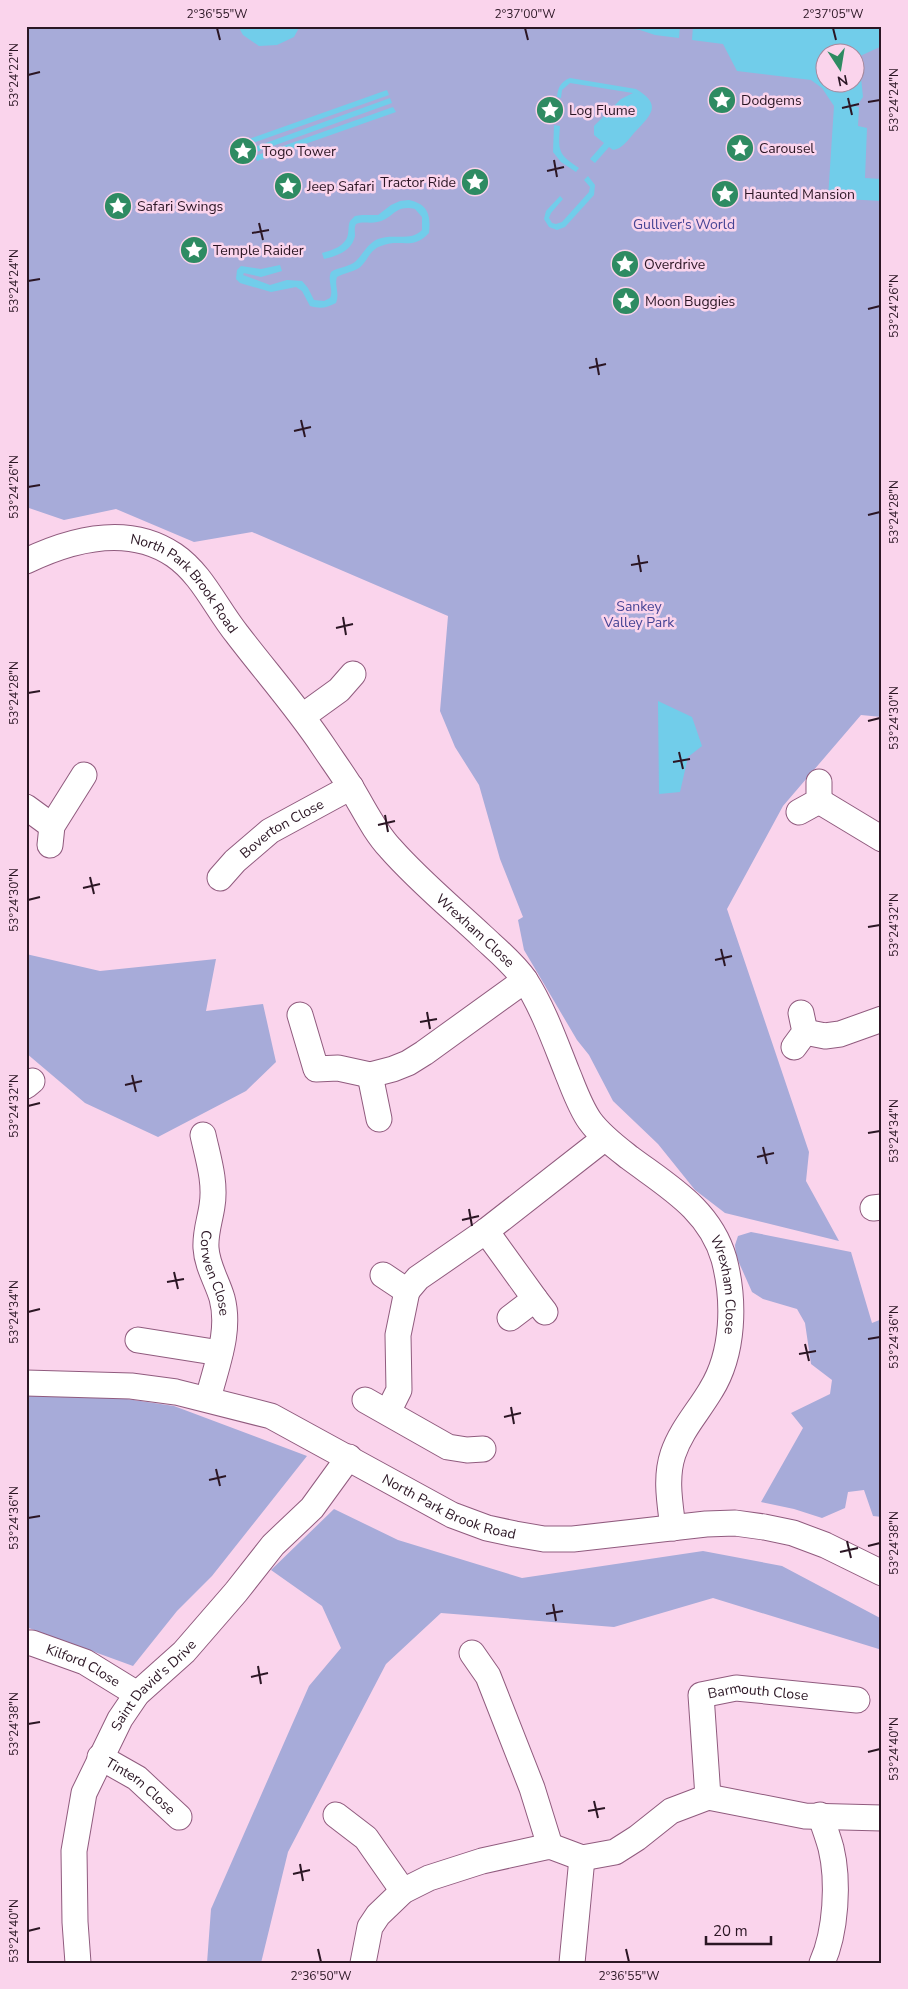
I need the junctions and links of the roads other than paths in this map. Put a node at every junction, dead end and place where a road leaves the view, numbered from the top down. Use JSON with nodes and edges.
{"nodes":[{"id":1,"x":26,"y":561,"type":"edge"},
{"id":2,"x":354,"y":674,"type":"dead end"},
{"id":3,"x":303,"y":716,"type":"junction"},
{"id":4,"x":84,"y":775,"type":"dead end"},
{"id":5,"x":351,"y":787,"type":"junction"},
{"id":6,"x":813,"y":798,"type":"dead end"},
{"id":7,"x":26,"y":807,"type":"edge"},
{"id":8,"x":882,"y":839,"type":"edge"},
{"id":9,"x":218,"y":881,"type":"dead end"},
{"id":10,"x":424,"y":883,"type":"joint"},
{"id":11,"x":525,"y":980,"type":"junction"},
{"id":12,"x":292,"y":1012,"type":"dead end"},
{"id":13,"x":882,"y":1019,"type":"edge"},
{"id":14,"x":800,"y":1031,"type":"dead end"},
{"id":15,"x":370,"y":1075,"type":"junction"},
{"id":16,"x":379,"y":1119,"type":"dead end"},
{"id":17,"x":203,"y":1135,"type":"dead end"},
{"id":18,"x":605,"y":1138,"type":"junction"},
{"id":19,"x":486,"y":1231,"type":"junction"},
{"id":20,"x":383,"y":1275,"type":"dead end"},
{"id":21,"x":407,"y":1290,"type":"junction"},
{"id":22,"x":510,"y":1318,"type":"dead end"},
{"id":23,"x":134,"y":1335,"type":"dead end"},
{"id":24,"x":220,"y":1352,"type":"junction"},
{"id":25,"x":26,"y":1383,"type":"edge"},
{"id":26,"x":208,"y":1399,"type":"junction"},
{"id":27,"x":365,"y":1400,"type":"dead end"},
{"id":28,"x":388,"y":1412,"type":"junction"},
{"id":29,"x":484,"y":1449,"type":"dead end"},
{"id":30,"x":349,"y":1457,"type":"junction"},
{"id":31,"x":673,"y":1528,"type":"junction"},
{"id":32,"x":882,"y":1573,"type":"edge"},
{"id":33,"x":26,"y":1644,"type":"edge"},
{"id":34,"x":472,"y":1653,"type":"dead end"},
{"id":35,"x":138,"y":1694,"type":"junction"},
{"id":36,"x":857,"y":1700,"type":"dead end"},
{"id":37,"x":100,"y":1758,"type":"junction"},
{"id":38,"x":708,"y":1797,"type":"junction"},
{"id":39,"x":336,"y":1815,"type":"dead end"},
{"id":40,"x":820,"y":1815,"type":"junction"},
{"id":41,"x":179,"y":1817,"type":"dead end"},
{"id":42,"x":882,"y":1818,"type":"edge"},
{"id":43,"x":550,"y":1846,"type":"junction"},
{"id":44,"x":582,"y":1858,"type":"junction"},
{"id":45,"x":403,"y":1891,"type":"junction"},
{"id":46,"x":78,"y":1963,"type":"edge"},
{"id":47,"x":363,"y":1963,"type":"edge"},
{"id":48,"x":572,"y":1963,"type":"edge"},
{"id":49,"x":822,"y":1963,"type":"edge"}],
"edges":[{"from":1,"to":3,"type":"street","name":"North Park Brook Road"},
{"from":2,"to":3,"type":"street"},
{"from":3,"to":5,"type":"street","name":"North Park Brook Road"},
{"from":4,"to":7,"type":"street"},
{"from":5,"to":9,"type":"street","name":"Boverton Close"},
{"from":5,"to":10,"type":"street","name":"North Park Brook Road"},
{"from":6,"to":8,"type":"street"},
{"from":10,"to":11,"type":"street","name":"Wrexham Close"},
{"from":11,"to":15,"type":"street","name":"Wrexham Close"},
{"from":11,"to":18,"type":"street","name":"Wrexham Close"},
{"from":12,"to":15,"type":"street","name":"Wrexham Close"},
{"from":13,"to":14,"type":"street"},
{"from":15,"to":16,"type":"street"},
{"from":17,"to":24,"type":"street","name":"Corwen Close"},
{"from":18,"to":19,"type":"street"},
{"from":18,"to":31,"type":"street","name":"Wrexham Close"},
{"from":19,"to":21,"type":"street"},
{"from":19,"to":22,"type":"street"},
{"from":20,"to":21,"type":"street"},
{"from":21,"to":28,"type":"street"},
{"from":23,"to":24,"type":"street"},
{"from":24,"to":26,"type":"street","name":"Corwen Close"},
{"from":25,"to":26,"type":"street","name":"North Park Brook Road"},
{"from":26,"to":30,"type":"street","name":"North Park Brook Road"},
{"from":27,"to":28,"type":"street"},
{"from":28,"to":29,"type":"street"},
{"from":30,"to":31,"type":"street","name":"North Park Brook Road"},
{"from":30,"to":35,"type":"street","name":"Saint David's Drive"},
{"from":31,"to":32,"type":"street","name":"North Park Brook Road"},
{"from":33,"to":35,"type":"street","name":"Kilford Close"},
{"from":34,"to":43,"type":"street"},
{"from":35,"to":37,"type":"street","name":"Saint David's Drive"},
{"from":36,"to":38,"type":"street","name":"Barmouth Close"},
{"from":37,"to":41,"type":"street","name":"Tintern Close"},
{"from":37,"to":46,"type":"street","name":"Saint David's Drive"},
{"from":38,"to":40,"type":"street"},
{"from":38,"to":44,"type":"street"},
{"from":39,"to":45,"type":"street"},
{"from":40,"to":42,"type":"street"},
{"from":40,"to":49,"type":"street"},
{"from":43,"to":44,"type":"street"},
{"from":43,"to":45,"type":"street"},
{"from":44,"to":48,"type":"street"},
{"from":45,"to":47,"type":"street"}]}
